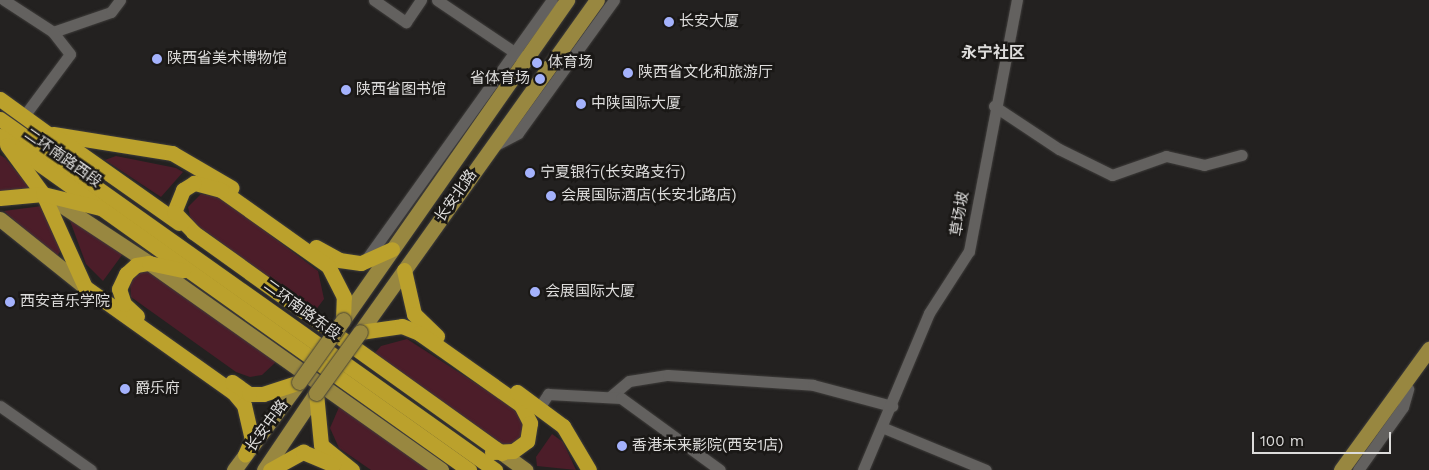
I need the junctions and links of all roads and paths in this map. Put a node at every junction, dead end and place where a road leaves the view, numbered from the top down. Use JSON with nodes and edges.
{"nodes":[{"id":1,"x":4,"y":0,"type":"edge"},
{"id":2,"x":120,"y":0,"type":"edge"},
{"id":3,"x":374,"y":0,"type":"edge"},
{"id":4,"x":421,"y":0,"type":"edge"},
{"id":5,"x":437,"y":0,"type":"edge"},
{"id":6,"x":552,"y":0,"type":"edge"},
{"id":7,"x":568,"y":0,"type":"edge"},
{"id":8,"x":597,"y":0,"type":"edge"},
{"id":9,"x":614,"y":0,"type":"edge"},
{"id":10,"x":1017,"y":0,"type":"edge"},
{"id":11,"x":53,"y":32,"type":"junction"},
{"id":12,"x":520,"y":56,"type":"junction"},
{"id":13,"x":0,"y":99,"type":"edge"},
{"id":14,"x":994,"y":106,"type":"junction"},
{"id":15,"x":24,"y":116,"type":"junction"},
{"id":16,"x":0,"y":119,"type":"edge"},
{"id":17,"x":53,"y":134,"type":"junction"},
{"id":18,"x":0,"y":136,"type":"edge"},
{"id":19,"x":490,"y":148,"type":"junction"},
{"id":20,"x":1242,"y":156,"type":"dead end"},
{"id":21,"x":88,"y":179,"type":"junction"},
{"id":22,"x":43,"y":194,"type":"junction"},
{"id":23,"x":0,"y":198,"type":"edge"},
{"id":24,"x":106,"y":209,"type":"junction"},
{"id":25,"x":0,"y":219,"type":"edge"},
{"id":26,"x":193,"y":232,"type":"junction"},
{"id":27,"x":392,"y":249,"type":"junction"},
{"id":28,"x":149,"y":262,"type":"junction"},
{"id":29,"x":365,"y":262,"type":"junction"},
{"id":30,"x":404,"y":270,"type":"junction"},
{"id":31,"x":204,"y":279,"type":"junction"},
{"id":32,"x":86,"y":287,"type":"junction"},
{"id":33,"x":344,"y":320,"type":"junction"},
{"id":34,"x":360,"y":332,"type":"junction"},
{"id":35,"x":1429,"y":349,"type":"edge"},
{"id":36,"x":1429,"y":360,"type":"edge"},
{"id":37,"x":299,"y":382,"type":"junction"},
{"id":38,"x":1408,"y":389,"type":"junction"},
{"id":39,"x":316,"y":393,"type":"junction"},
{"id":40,"x":612,"y":396,"type":"junction"},
{"id":41,"x":0,"y":406,"type":"edge"},
{"id":42,"x":892,"y":406,"type":"junction"},
{"id":43,"x":539,"y":408,"type":"junction"},
{"id":44,"x":884,"y":428,"type":"junction"},
{"id":45,"x":462,"y":446,"type":"junction"},
{"id":46,"x":502,"y":453,"type":"junction"},
{"id":47,"x":245,"y":455,"type":"junction"},
{"id":48,"x":91,"y":470,"type":"edge"},
{"id":49,"x":234,"y":470,"type":"edge"},
{"id":50,"x":264,"y":470,"type":"edge"},
{"id":51,"x":270,"y":470,"type":"edge"},
{"id":52,"x":340,"y":470,"type":"edge"},
{"id":53,"x":352,"y":470,"type":"edge"},
{"id":54,"x":441,"y":470,"type":"edge"},
{"id":55,"x":469,"y":470,"type":"edge"},
{"id":56,"x":495,"y":470,"type":"edge"},
{"id":57,"x":525,"y":470,"type":"edge"},
{"id":58,"x":589,"y":470,"type":"edge"},
{"id":59,"x":720,"y":470,"type":"edge"},
{"id":60,"x":863,"y":470,"type":"edge"},
{"id":61,"x":986,"y":470,"type":"edge"},
{"id":62,"x":1341,"y":470,"type":"edge"},
{"id":63,"x":1348,"y":470,"type":"edge"},
{"id":64,"x":1358,"y":470,"type":"edge"}],
"edges":[{"from":1,"to":11,"type":"street"},
{"from":2,"to":11,"type":"street"},
{"from":3,"to":4,"type":"street"},
{"from":5,"to":12,"type":"street"},
{"from":6,"to":12,"type":"street"},
{"from":7,"to":12,"type":"main road","name":"长安北路"},
{"from":8,"to":19,"type":"main road","name":"长安北路"},
{"from":9,"to":19,"type":"street"},
{"from":10,"to":14,"type":"street","name":"草场坡"},
{"from":11,"to":15,"type":"street"},
{"from":12,"to":27,"type":"main road","name":"长安北路"},
{"from":12,"to":29,"type":"street"},
{"from":13,"to":15,"type":"highway"},
{"from":14,"to":20,"type":"street"},
{"from":14,"to":42,"type":"street","name":"草场坡"},
{"from":15,"to":17,"type":"highway"},
{"from":16,"to":21,"type":"highway","name":"二环南路西段"},
{"from":17,"to":21,"type":"highway"},
{"from":17,"to":26,"type":"highway"},
{"from":17,"to":29,"type":"highway"},
{"from":18,"to":22,"type":"highway"},
{"from":18,"to":24,"type":"highway","name":"二环南路西段"},
{"from":19,"to":30,"type":"main road","name":"长安北路"},
{"from":21,"to":45,"type":"highway","name":"二环南路东段"},
{"from":22,"to":23,"type":"highway"},
{"from":22,"to":24,"type":"highway"},
{"from":22,"to":28,"type":"main road"},
{"from":22,"to":32,"type":"highway"},
{"from":24,"to":31,"type":"highway"},
{"from":25,"to":32,"type":"main road"},
{"from":26,"to":33,"type":"highway"},
{"from":26,"to":46,"type":"highway"},
{"from":27,"to":29,"type":"highway"},
{"from":27,"to":33,"type":"main road","name":"长安北路"},
{"from":28,"to":31,"type":"highway"},
{"from":28,"to":37,"type":"highway"},
{"from":28,"to":54,"type":"main road"},
{"from":30,"to":34,"type":"main road","name":"长安北路"},
{"from":30,"to":43,"type":"highway"},
{"from":31,"to":55,"type":"highway"},
{"from":32,"to":47,"type":"highway"},
{"from":33,"to":37,"type":"main road","name":"长安北路","bridge":true},
{"from":34,"to":39,"type":"main road","name":"长安北路","bridge":true},
{"from":34,"to":46,"type":"highway"},
{"from":35,"to":62,"type":"main road"},
{"from":36,"to":38,"type":"main road"},
{"from":37,"to":47,"type":"main road","name":"长安中路"},
{"from":38,"to":63,"type":"main road"},
{"from":38,"to":64,"type":"street"},
{"from":39,"to":50,"type":"main road","name":"长安中路"},
{"from":39,"to":53,"type":"highway"},
{"from":40,"to":42,"type":"street"},
{"from":40,"to":43,"type":"street"},
{"from":40,"to":59,"type":"street"},
{"from":41,"to":48,"type":"street"},
{"from":42,"to":44,"type":"street","name":"草场坡"},
{"from":43,"to":58,"type":"highway"},
{"from":44,"to":60,"type":"street","name":"草场坡"},
{"from":44,"to":61,"type":"street"},
{"from":45,"to":46,"type":"highway"},
{"from":45,"to":56,"type":"highway","name":"二环南路东段"},
{"from":46,"to":57,"type":"main road"},
{"from":47,"to":49,"type":"main road","name":"长安中路"},
{"from":51,"to":52,"type":"highway"}]}
